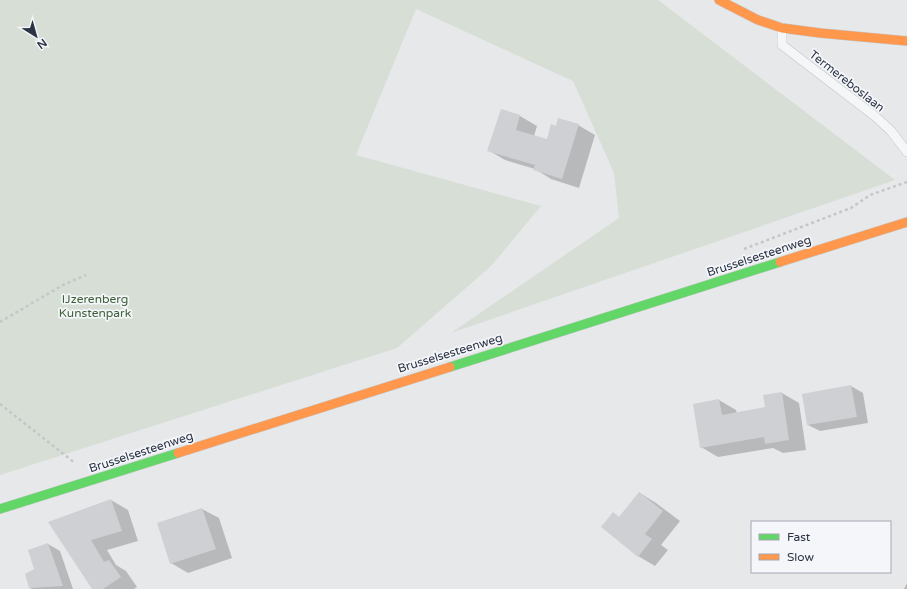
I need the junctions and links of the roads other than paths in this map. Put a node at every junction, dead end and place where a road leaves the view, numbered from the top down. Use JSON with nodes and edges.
{"nodes":[{"id":1,"x":719,"y":0,"type":"edge"},
{"id":2,"x":782,"y":28,"type":"junction"},
{"id":3,"x":907,"y":41,"type":"edge"},
{"id":4,"x":907,"y":152,"type":"edge"},
{"id":5,"x":907,"y":222,"type":"edge"},
{"id":6,"x":0,"y":509,"type":"edge"}],
"edges":[{"from":1,"to":2,"type":"main road","name":"Termereboslaan"},
{"from":2,"to":3,"type":"main road","name":"Termereboslaan"},
{"from":2,"to":4,"type":"lane","name":"Termereboslaan"},
{"from":5,"to":6,"type":"main road","name":"Brusselsesteenweg"}]}
